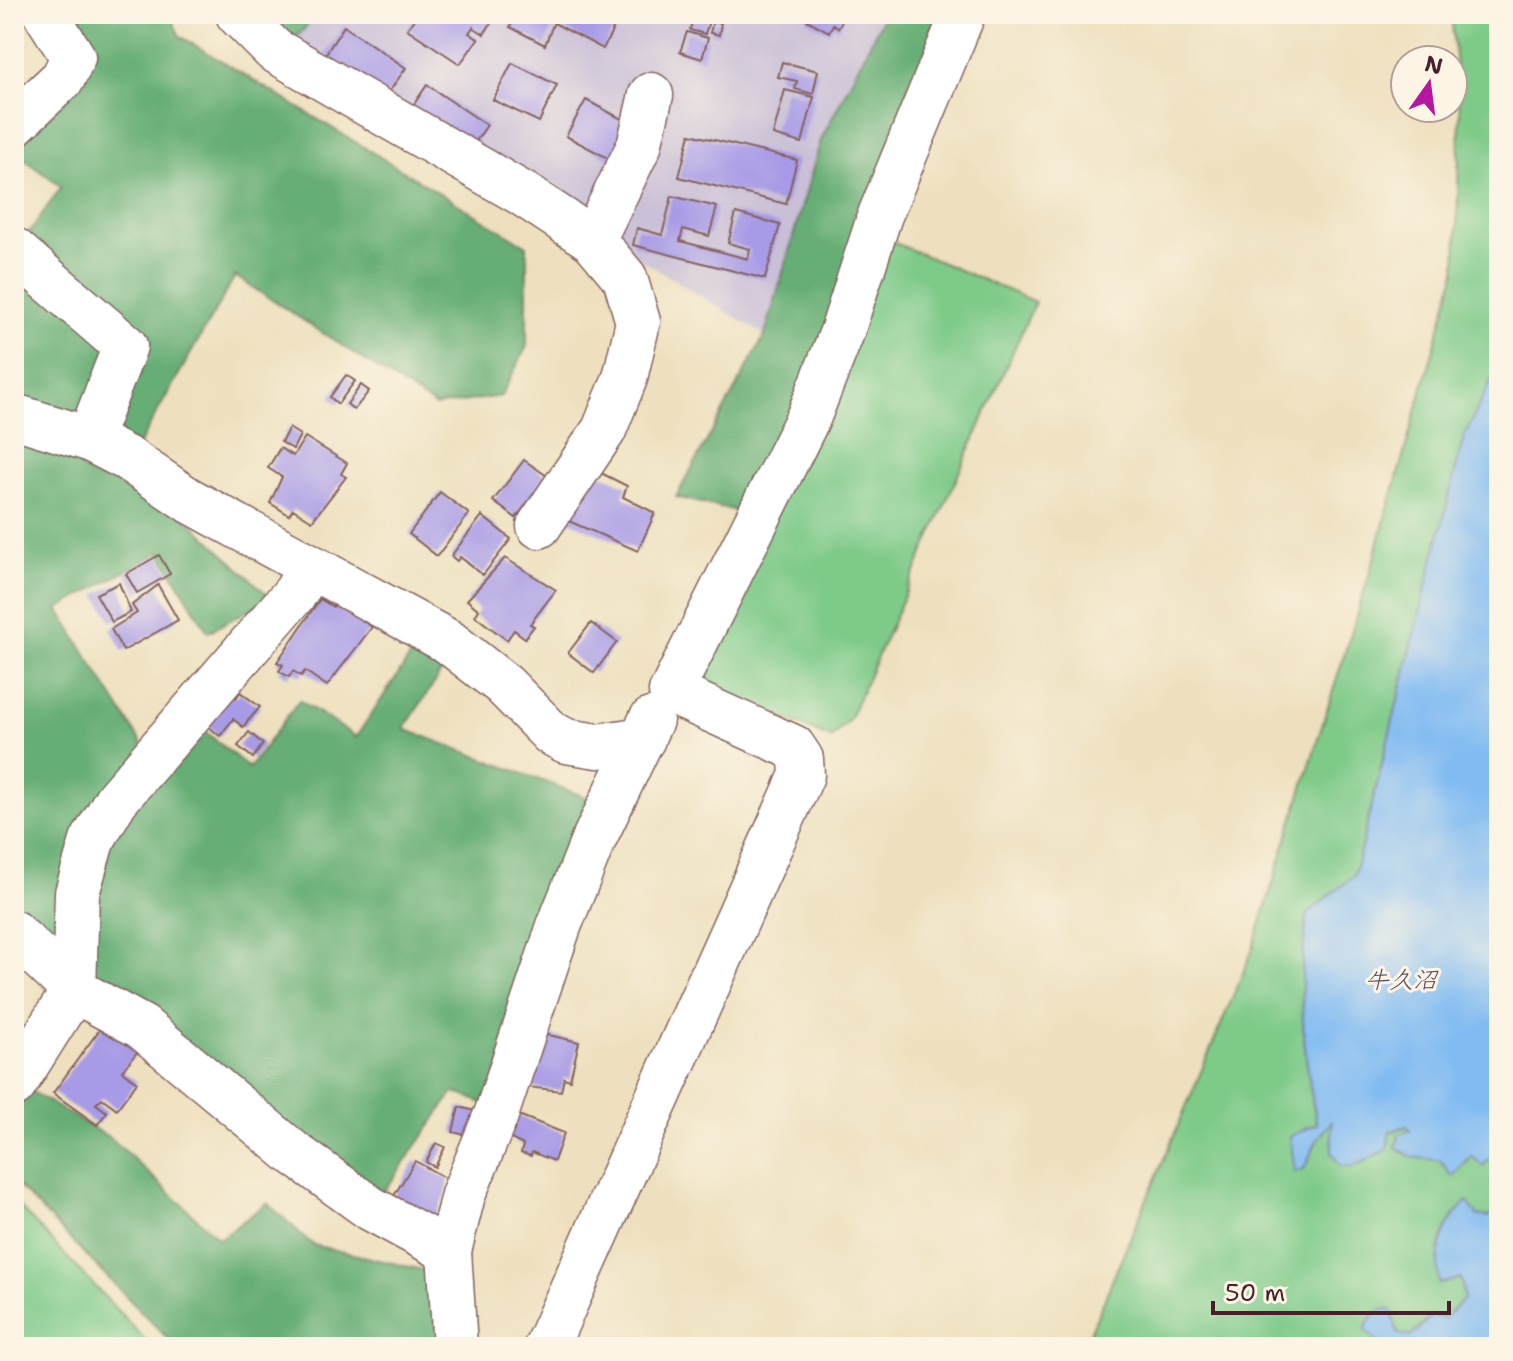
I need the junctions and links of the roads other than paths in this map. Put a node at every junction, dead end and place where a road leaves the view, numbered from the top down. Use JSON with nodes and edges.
{"nodes":[{"id":1,"x":46,"y":14,"type":"edge"},
{"id":2,"x":238,"y":14,"type":"edge"},
{"id":3,"x":963,"y":14,"type":"edge"},
{"id":4,"x":651,"y":95,"type":"dead end"},
{"id":5,"x":14,"y":124,"type":"edge"},
{"id":6,"x":593,"y":240,"type":"junction"},
{"id":7,"x":14,"y":250,"type":"edge"},
{"id":8,"x":14,"y":416,"type":"edge"},
{"id":9,"x":89,"y":439,"type":"junction"},
{"id":10,"x":539,"y":526,"type":"dead end"},
{"id":11,"x":310,"y":569,"type":"junction"},
{"id":12,"x":671,"y":692,"type":"junction"},
{"id":13,"x":643,"y":739,"type":"junction"},
{"id":14,"x":14,"y":933,"type":"edge"},
{"id":15,"x":74,"y":990,"type":"junction"},
{"id":16,"x":14,"y":1085,"type":"edge"},
{"id":17,"x":449,"y":1251,"type":"junction"},
{"id":18,"x":455,"y":1347,"type":"edge"},
{"id":19,"x":546,"y":1347,"type":"edge"}],
"edges":[{"from":1,"to":5,"type":"street"},
{"from":2,"to":6,"type":"street"},
{"from":3,"to":12,"type":"street"},
{"from":4,"to":6,"type":"street"},
{"from":6,"to":10,"type":"street"},
{"from":7,"to":9,"type":"street"},
{"from":8,"to":9,"type":"street"},
{"from":9,"to":11,"type":"street"},
{"from":11,"to":13,"type":"street"},
{"from":11,"to":15,"type":"street"},
{"from":12,"to":13,"type":"street"},
{"from":12,"to":19,"type":"street"},
{"from":13,"to":17,"type":"street"},
{"from":14,"to":15,"type":"street"},
{"from":15,"to":16,"type":"street"},
{"from":15,"to":17,"type":"street"},
{"from":17,"to":18,"type":"street"}]}
